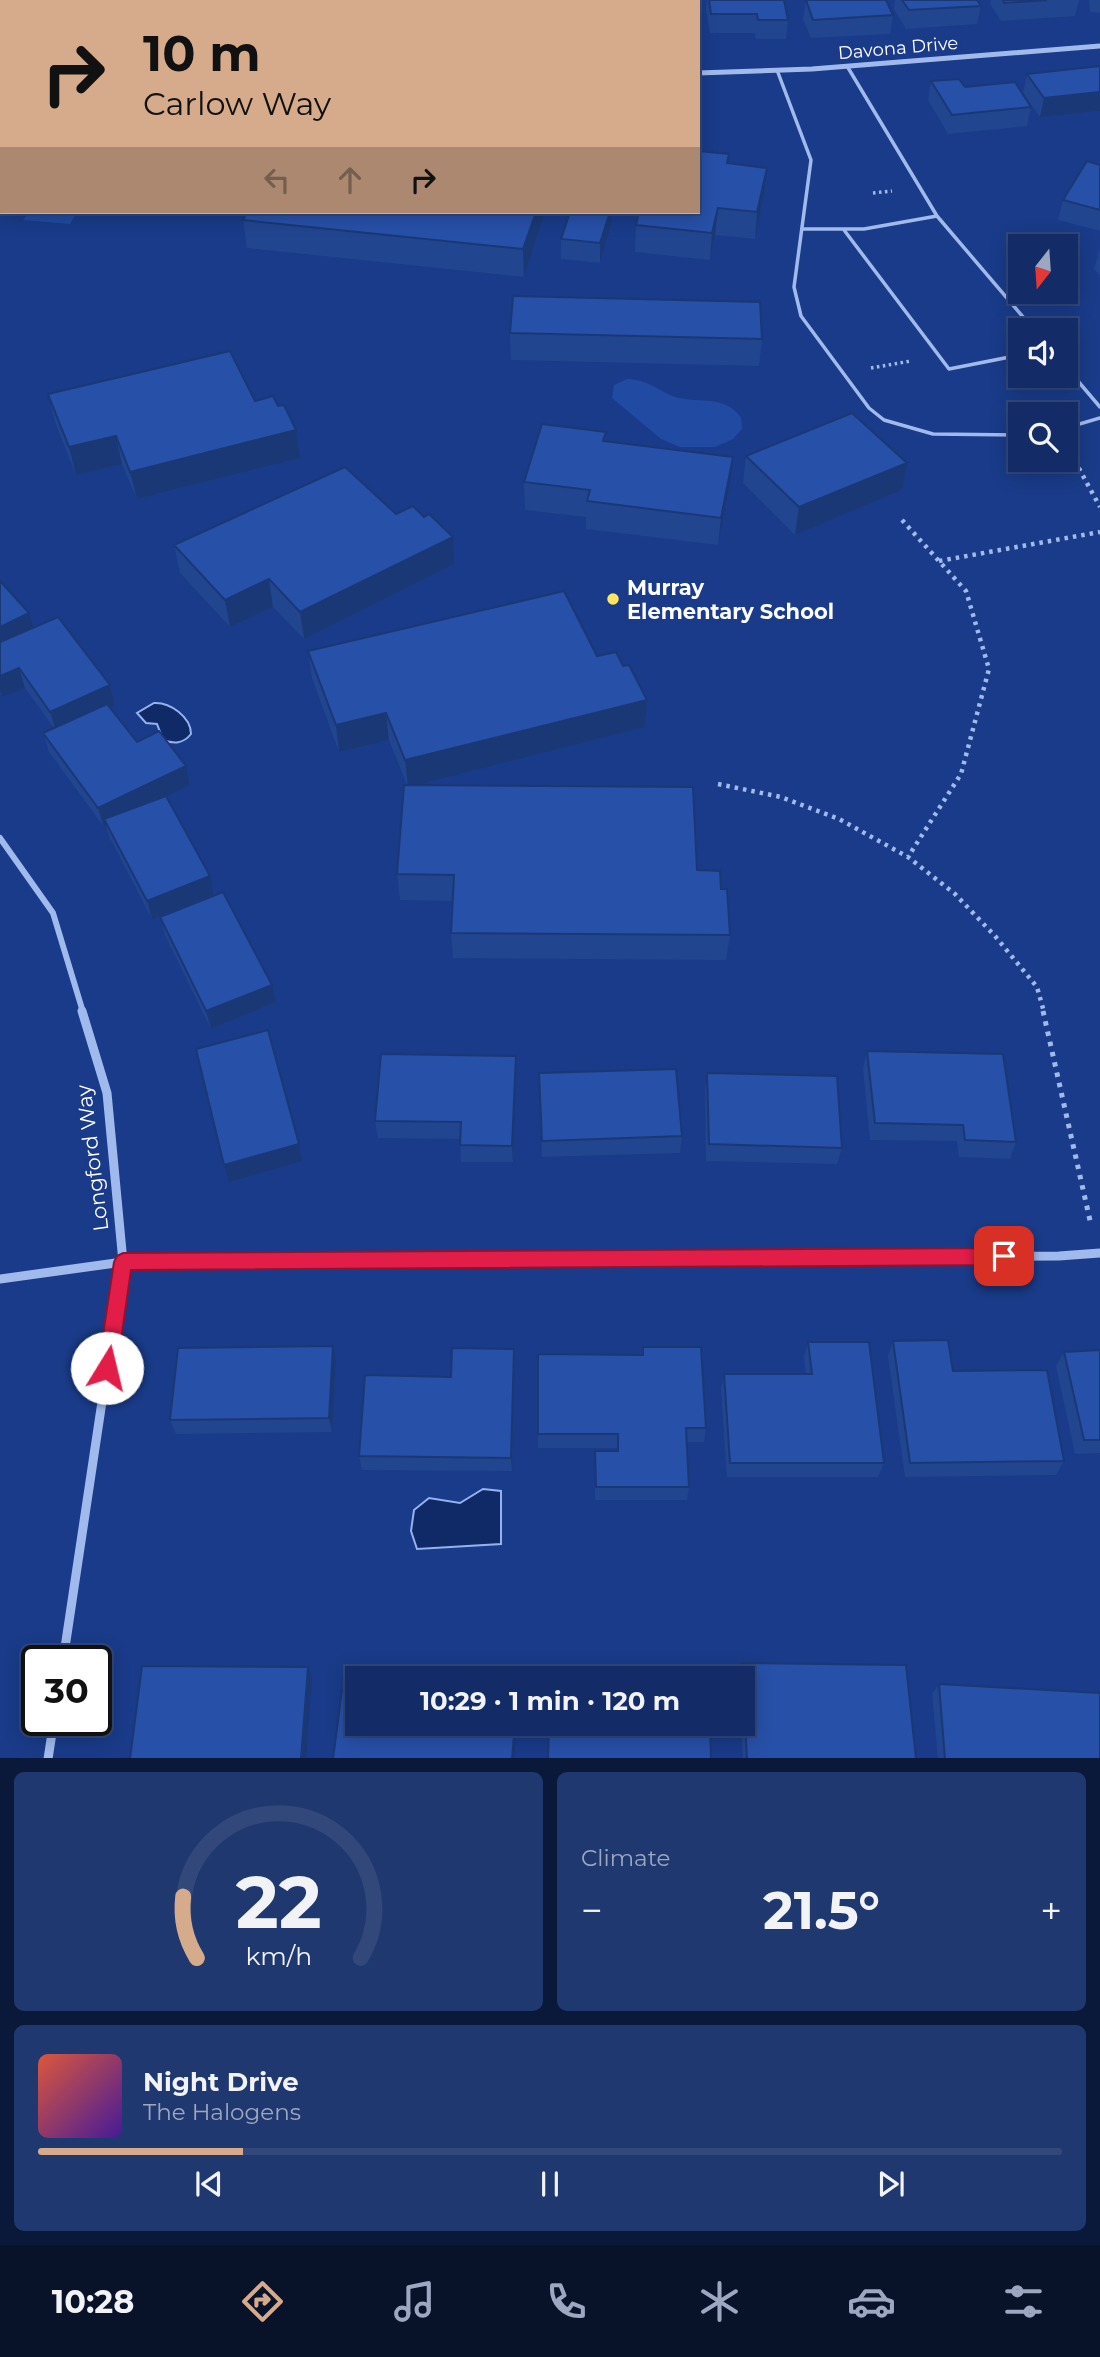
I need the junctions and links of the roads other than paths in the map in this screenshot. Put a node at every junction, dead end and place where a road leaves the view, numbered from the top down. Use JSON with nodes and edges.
{"nodes":[{"id":1,"x":1100,"y":46,"type":"edge"},
{"id":2,"x":847,"y":66,"type":"junction"},
{"id":3,"x":777,"y":70,"type":"junction"},
{"id":4,"x":700,"y":73,"type":"edge"},
{"id":5,"x":937,"y":216,"type":"junction"},
{"id":6,"x":803,"y":229,"type":"junction"},
{"id":7,"x":844,"y":230,"type":"junction"},
{"id":8,"x":1024,"y":318,"type":"edge"},
{"id":9,"x":1008,"y":357,"type":"edge"},
{"id":10,"x":1078,"y":381,"type":"edge"},
{"id":11,"x":1100,"y":407,"type":"edge"},
{"id":12,"x":1100,"y":418,"type":"edge"},
{"id":13,"x":1078,"y":424,"type":"edge"},
{"id":14,"x":1008,"y":435,"type":"edge"},
{"id":15,"x":0,"y":838,"type":"edge"},
{"id":16,"x":1098,"y":1253,"type":"edge"},
{"id":17,"x":123,"y":1262,"type":"junction"},
{"id":18,"x":0,"y":1279,"type":"edge"},
{"id":19,"x":65,"y":1645,"type":"edge"},
{"id":20,"x":52,"y":1736,"type":"edge"},
{"id":21,"x":48,"y":1758,"type":"edge"}],
"edges":[{"from":1,"to":2,"type":"street","name":"Davona Drive"},
{"from":2,"to":3,"type":"street","name":"Davona Drive"},
{"from":2,"to":5,"type":"lane"},
{"from":3,"to":4,"type":"street","name":"Davona Drive"},
{"from":3,"to":6,"type":"lane"},
{"from":5,"to":7,"type":"lane"},
{"from":5,"to":8,"type":"lane"},
{"from":6,"to":7,"type":"lane"},
{"from":6,"to":14,"type":"lane"},
{"from":7,"to":9,"type":"lane"},
{"from":10,"to":11,"type":"lane"},
{"from":12,"to":13,"type":"lane"},
{"from":15,"to":17,"type":"street","name":"Longford Way"},
{"from":16,"to":17,"type":"street"},
{"from":17,"to":18,"type":"street"},
{"from":17,"to":19,"type":"street","name":"Longford Way"},
{"from":20,"to":21,"type":"street"}]}
